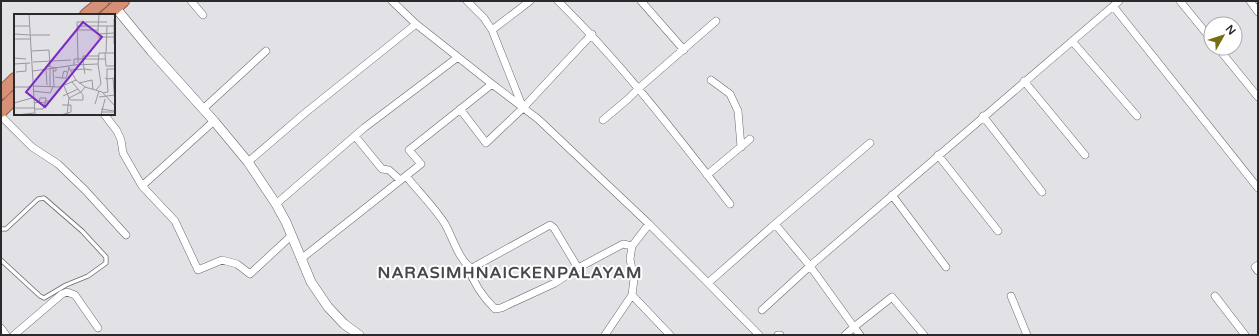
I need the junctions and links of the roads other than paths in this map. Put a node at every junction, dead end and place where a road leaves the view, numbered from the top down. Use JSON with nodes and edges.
{"nodes":[{"id":1,"x":191,"y":1,"type":"edge"},
{"id":2,"x":392,"y":1,"type":"edge"},
{"id":3,"x":468,"y":1,"type":"edge"},
{"id":4,"x":530,"y":1,"type":"edge"},
{"id":5,"x":558,"y":1,"type":"edge"},
{"id":6,"x":641,"y":1,"type":"edge"},
{"id":7,"x":1180,"y":1,"type":"edge"},
{"id":8,"x":1250,"y":1,"type":"edge"},
{"id":9,"x":99,"y":2,"type":"edge"},
{"id":10,"x":1116,"y":3,"type":"edge"},
{"id":11,"x":115,"y":8,"type":"edge"},
{"id":12,"x":1258,"y":12,"type":"edge"},
{"id":13,"x":87,"y":14,"type":"edge"},
{"id":14,"x":203,"y":15,"type":"dead end"},
{"id":15,"x":716,"y":21,"type":"dead end"},
{"id":16,"x":416,"y":24,"type":"junction"},
{"id":17,"x":1203,"y":29,"type":"edge"},
{"id":18,"x":492,"y":30,"type":"junction"},
{"id":19,"x":592,"y":34,"type":"junction"},
{"id":20,"x":1072,"y":41,"type":"junction"},
{"id":21,"x":684,"y":50,"type":"junction"},
{"id":22,"x":266,"y":52,"type":"dead end"},
{"id":23,"x":1225,"y":56,"type":"edge"},
{"id":24,"x":458,"y":57,"type":"junction"},
{"id":25,"x":711,"y":80,"type":"dead end"},
{"id":26,"x":14,"y":81,"type":"edge"},
{"id":27,"x":1024,"y":81,"type":"junction"},
{"id":28,"x":492,"y":84,"type":"junction"},
{"id":29,"x":639,"y":88,"type":"junction"},
{"id":30,"x":1,"y":93,"type":"edge"},
{"id":31,"x":1258,"y":97,"type":"edge"},
{"id":32,"x":14,"y":98,"type":"edge"},
{"id":33,"x":523,"y":108,"type":"junction"},
{"id":34,"x":203,"y":109,"type":"junction"},
{"id":35,"x":460,"y":109,"type":"junction"},
{"id":36,"x":1,"y":111,"type":"edge"},
{"id":37,"x":105,"y":115,"type":"edge"},
{"id":38,"x":1,"y":116,"type":"edge"},
{"id":39,"x":983,"y":116,"type":"junction"},
{"id":40,"x":1137,"y":116,"type":"dead end"},
{"id":41,"x":603,"y":120,"type":"dead end"},
{"id":42,"x":214,"y":122,"type":"junction"},
{"id":43,"x":355,"y":136,"type":"junction"},
{"id":44,"x":750,"y":139,"type":"dead end"},
{"id":45,"x":870,"y":143,"type":"dead end"},
{"id":46,"x":741,"y":147,"type":"junction"},
{"id":47,"x":938,"y":155,"type":"junction"},
{"id":48,"x":1084,"y":155,"type":"dead end"},
{"id":49,"x":248,"y":162,"type":"junction"},
{"id":50,"x":707,"y":174,"type":"junction"},
{"id":51,"x":403,"y":178,"type":"junction"},
{"id":52,"x":142,"y":186,"type":"junction"},
{"id":53,"x":1258,"y":188,"type":"edge"},
{"id":54,"x":1042,"y":192,"type":"dead end"},
{"id":55,"x":892,"y":195,"type":"junction"},
{"id":56,"x":276,"y":204,"type":"junction"},
{"id":57,"x":730,"y":204,"type":"dead end"},
{"id":58,"x":649,"y":224,"type":"junction"},
{"id":59,"x":775,"y":224,"type":"junction"},
{"id":60,"x":1,"y":229,"type":"edge"},
{"id":61,"x":998,"y":231,"type":"dead end"},
{"id":62,"x":126,"y":235,"type":"dead end"},
{"id":63,"x":291,"y":236,"type":"junction"},
{"id":64,"x":632,"y":246,"type":"junction"},
{"id":65,"x":301,"y":259,"type":"junction"},
{"id":66,"x":1,"y":260,"type":"edge"},
{"id":67,"x":1258,"y":265,"type":"edge"},
{"id":68,"x":810,"y":266,"type":"junction"},
{"id":69,"x":468,"y":267,"type":"junction"},
{"id":70,"x":946,"y":267,"type":"dead end"},
{"id":71,"x":578,"y":268,"type":"junction"},
{"id":72,"x":1258,"y":271,"type":"edge"},
{"id":73,"x":708,"y":283,"type":"junction"},
{"id":74,"x":632,"y":295,"type":"junction"},
{"id":75,"x":1011,"y":296,"type":"dead end"},
{"id":76,"x":1215,"y":296,"type":"dead end"},
{"id":77,"x":762,"y":310,"type":"dead end"},
{"id":78,"x":854,"y":327,"type":"junction"},
{"id":79,"x":1,"y":328,"type":"edge"},
{"id":80,"x":98,"y":328,"type":"dead end"},
{"id":81,"x":6,"y":335,"type":"edge"},
{"id":82,"x":14,"y":335,"type":"edge"},
{"id":83,"x":359,"y":335,"type":"edge"},
{"id":84,"x":605,"y":335,"type":"edge"},
{"id":85,"x":670,"y":335,"type":"edge"},
{"id":86,"x":759,"y":335,"type":"edge"},
{"id":87,"x":845,"y":335,"type":"edge"},
{"id":88,"x":860,"y":335,"type":"edge"},
{"id":89,"x":924,"y":335,"type":"edge"},
{"id":90,"x":1027,"y":335,"type":"edge"},
{"id":91,"x":1245,"y":335,"type":"edge"}],
"edges":[{"from":1,"to":14,"type":"street"},
{"from":2,"to":16,"type":"street"},
{"from":3,"to":18,"type":"street"},
{"from":4,"to":18,"type":"street"},
{"from":5,"to":19,"type":"street"},
{"from":6,"to":21,"type":"street"},
{"from":7,"to":17,"type":"street"},
{"from":8,"to":12,"type":"street"},
{"from":9,"to":13,"type":"highway"},
{"from":10,"to":20,"type":"street"},
{"from":10,"to":53,"type":"street"},
{"from":11,"to":34,"type":"street"},
{"from":15,"to":21,"type":"street"},
{"from":16,"to":24,"type":"street"},
{"from":16,"to":49,"type":"street"},
{"from":18,"to":33,"type":"street"},
{"from":19,"to":29,"type":"street"},
{"from":19,"to":33,"type":"street"},
{"from":20,"to":27,"type":"street"},
{"from":20,"to":40,"type":"street"},
{"from":21,"to":29,"type":"street"},
{"from":22,"to":34,"type":"street"},
{"from":23,"to":31,"type":"street"},
{"from":24,"to":28,"type":"street"},
{"from":24,"to":43,"type":"street"},
{"from":25,"to":46,"type":"street"},
{"from":26,"to":30,"type":"highway"},
{"from":27,"to":39,"type":"street"},
{"from":27,"to":48,"type":"street"},
{"from":28,"to":33,"type":"street"},
{"from":28,"to":35,"type":"street"},
{"from":29,"to":41,"type":"street"},
{"from":29,"to":50,"type":"street"},
{"from":32,"to":36,"type":"highway"},
{"from":33,"to":35,"type":"street"},
{"from":33,"to":58,"type":"street"},
{"from":34,"to":42,"type":"street"},
{"from":35,"to":51,"type":"street"},
{"from":37,"to":52,"type":"street"},
{"from":38,"to":62,"type":"street"},
{"from":39,"to":47,"type":"street"},
{"from":39,"to":54,"type":"street"},
{"from":42,"to":49,"type":"street"},
{"from":42,"to":52,"type":"street"},
{"from":43,"to":51,"type":"street"},
{"from":43,"to":56,"type":"street"},
{"from":44,"to":46,"type":"street"},
{"from":45,"to":59,"type":"street"},
{"from":46,"to":50,"type":"street"},
{"from":47,"to":55,"type":"street"},
{"from":47,"to":61,"type":"street"},
{"from":49,"to":56,"type":"street"},
{"from":50,"to":57,"type":"street"},
{"from":51,"to":65,"type":"street"},
{"from":51,"to":69,"type":"street"},
{"from":52,"to":63,"type":"street"},
{"from":55,"to":68,"type":"street"},
{"from":55,"to":70,"type":"street"},
{"from":56,"to":63,"type":"street"},
{"from":58,"to":64,"type":"street"},
{"from":58,"to":73,"type":"street"},
{"from":59,"to":68,"type":"street"},
{"from":59,"to":73,"type":"street"},
{"from":60,"to":66,"type":"lane"},
{"from":63,"to":65,"type":"street"},
{"from":64,"to":71,"type":"street"},
{"from":64,"to":74,"type":"street"},
{"from":65,"to":83,"type":"street"},
{"from":67,"to":72,"type":"street"},
{"from":68,"to":77,"type":"street"},
{"from":68,"to":78,"type":"street"},
{"from":69,"to":71,"type":"street"},
{"from":69,"to":71,"type":"street"},
{"from":73,"to":86,"type":"street"},
{"from":74,"to":84,"type":"street"},
{"from":74,"to":85,"type":"street"},
{"from":75,"to":90,"type":"street"},
{"from":76,"to":91,"type":"street"},
{"from":78,"to":87,"type":"street"},
{"from":78,"to":88,"type":"street"},
{"from":78,"to":89,"type":"street"},
{"from":79,"to":81,"type":"street"},
{"from":80,"to":82,"type":"street"}]}
